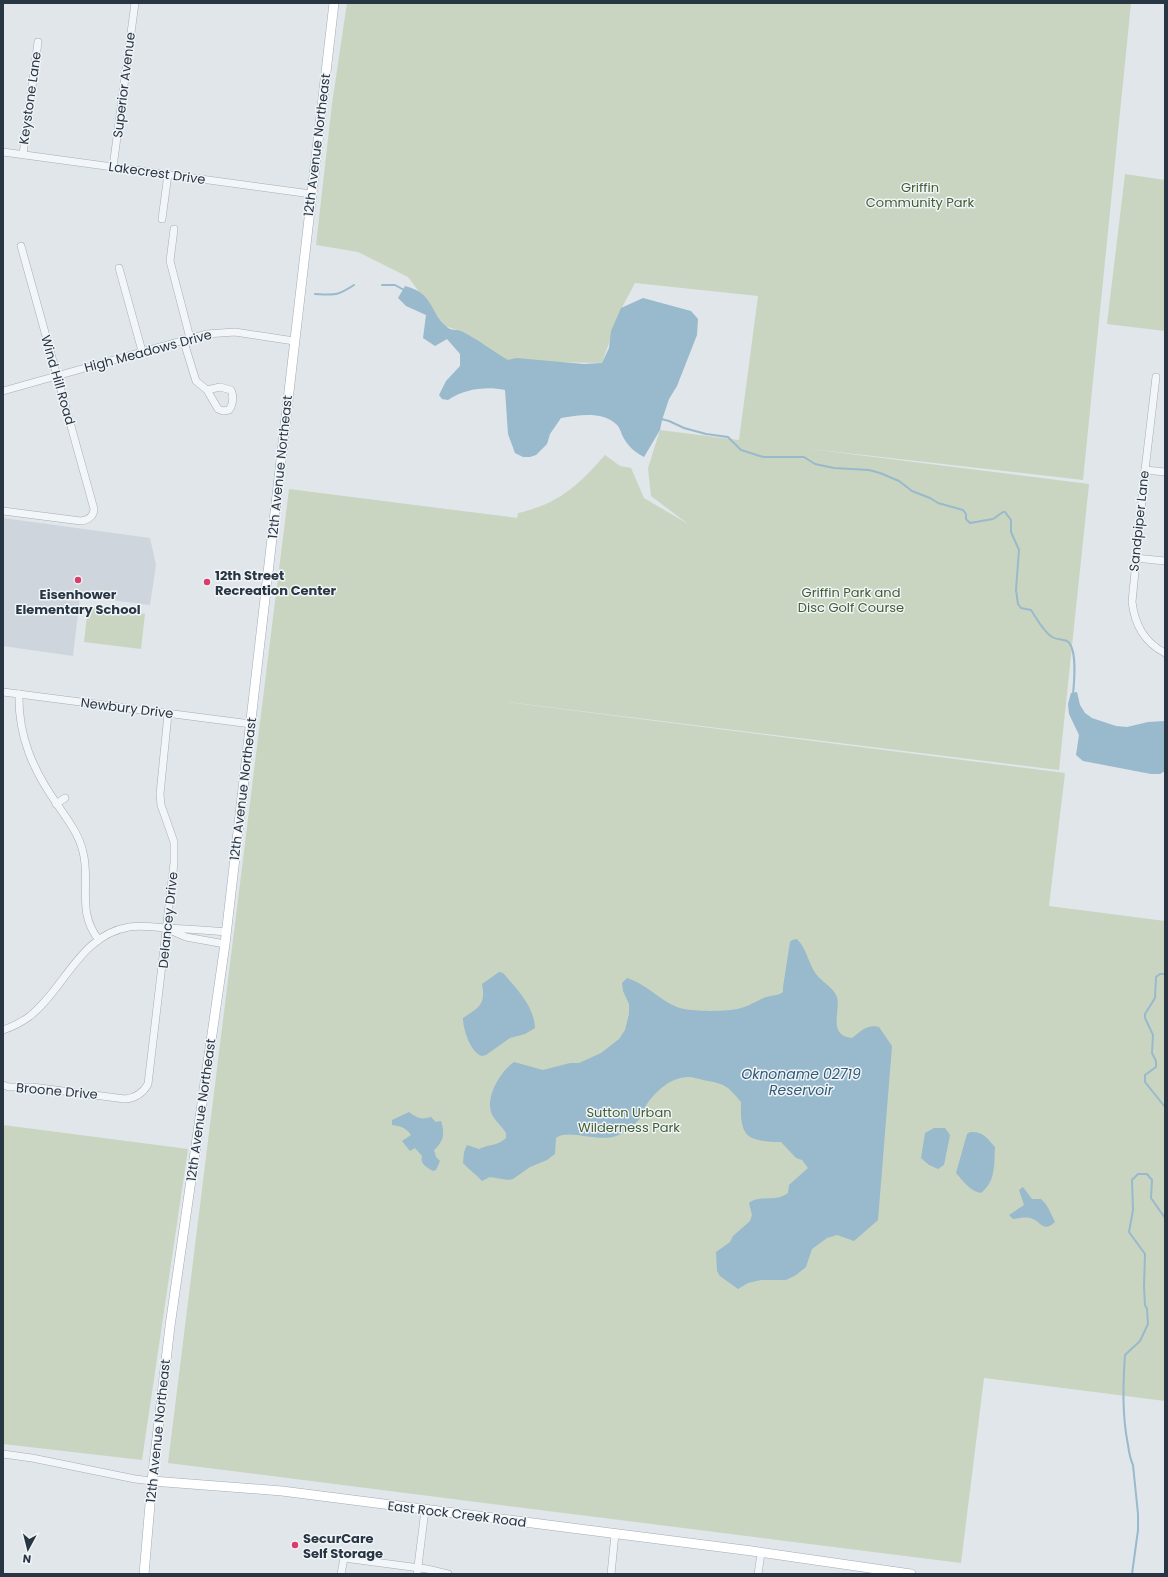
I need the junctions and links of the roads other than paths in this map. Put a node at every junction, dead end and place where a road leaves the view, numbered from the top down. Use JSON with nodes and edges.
{"nodes":[{"id":1,"x":135,"y":3,"type":"edge"},
{"id":2,"x":334,"y":3,"type":"edge"},
{"id":3,"x":38,"y":42,"type":"dead end"},
{"id":4,"x":3,"y":152,"type":"edge"},
{"id":5,"x":23,"y":154,"type":"junction"},
{"id":6,"x":113,"y":167,"type":"junction"},
{"id":7,"x":168,"y":174,"type":"junction"},
{"id":8,"x":311,"y":194,"type":"junction"},
{"id":9,"x":162,"y":219,"type":"dead end"},
{"id":10,"x":174,"y":229,"type":"dead end"},
{"id":11,"x":21,"y":246,"type":"dead end"},
{"id":12,"x":119,"y":268,"type":"dead end"},
{"id":13,"x":186,"y":339,"type":"junction"},
{"id":14,"x":294,"y":341,"type":"junction"},
{"id":15,"x":142,"y":351,"type":"junction"},
{"id":16,"x":57,"y":375,"type":"junction"},
{"id":17,"x":1156,"y":377,"type":"dead end"},
{"id":18,"x":3,"y":390,"type":"edge"},
{"id":19,"x":207,"y":390,"type":"dead end"},
{"id":20,"x":1145,"y":470,"type":"junction"},
{"id":21,"x":1165,"y":472,"type":"edge"},
{"id":22,"x":3,"y":511,"type":"edge"},
{"id":23,"x":1136,"y":558,"type":"junction"},
{"id":24,"x":1165,"y":561,"type":"edge"},
{"id":25,"x":1165,"y":653,"type":"edge"},
{"id":26,"x":3,"y":692,"type":"edge"},
{"id":27,"x":19,"y":694,"type":"junction"},
{"id":28,"x":168,"y":714,"type":"junction"},
{"id":29,"x":250,"y":724,"type":"junction"},
{"id":30,"x":65,"y":798,"type":"dead end"},
{"id":31,"x":56,"y":804,"type":"junction"},
{"id":32,"x":166,"y":928,"type":"junction"},
{"id":33,"x":226,"y":932,"type":"junction"},
{"id":34,"x":98,"y":940,"type":"junction"},
{"id":35,"x":225,"y":944,"type":"junction"},
{"id":36,"x":3,"y":1030,"type":"edge"},
{"id":37,"x":3,"y":1085,"type":"edge"},
{"id":38,"x":111,"y":1096,"type":"joint"},
{"id":39,"x":3,"y":1454,"type":"edge"},
{"id":40,"x":152,"y":1481,"type":"junction"},
{"id":41,"x":425,"y":1510,"type":"junction"},
{"id":42,"x":615,"y":1534,"type":"junction"},
{"id":43,"x":761,"y":1553,"type":"junction"},
{"id":44,"x":417,"y":1571,"type":"edge"},
{"id":45,"x":144,"y":1574,"type":"edge"},
{"id":46,"x":342,"y":1574,"type":"edge"},
{"id":47,"x":448,"y":1574,"type":"edge"},
{"id":48,"x":611,"y":1574,"type":"edge"},
{"id":49,"x":758,"y":1574,"type":"edge"},
{"id":50,"x":911,"y":1574,"type":"edge"}],
"edges":[{"from":1,"to":6,"type":"street","name":"Superior Avenue"},
{"from":2,"to":8,"type":"main road","name":"12th Avenue Northeast"},
{"from":3,"to":5,"type":"street","name":"Keystone Lane"},
{"from":4,"to":5,"type":"street","name":"Lakecrest Drive"},
{"from":5,"to":6,"type":"street","name":"Lakecrest Drive"},
{"from":6,"to":7,"type":"street","name":"Lakecrest Drive"},
{"from":7,"to":8,"type":"street","name":"Lakecrest Drive"},
{"from":7,"to":9,"type":"street"},
{"from":8,"to":14,"type":"main road","name":"12th Avenue Northeast"},
{"from":10,"to":13,"type":"street"},
{"from":11,"to":16,"type":"street","name":"Wind Hill Road"},
{"from":12,"to":15,"type":"street"},
{"from":13,"to":14,"type":"street","name":"High Meadows Drive"},
{"from":13,"to":15,"type":"street","name":"High Meadows Drive"},
{"from":13,"to":19,"type":"street"},
{"from":14,"to":29,"type":"main road","name":"12th Avenue Northeast"},
{"from":15,"to":16,"type":"street","name":"High Meadows Drive"},
{"from":16,"to":18,"type":"street","name":"High Meadows Drive"},
{"from":16,"to":22,"type":"street","name":"Wind Hill Road"},
{"from":17,"to":20,"type":"street","name":"Sandpiper Lane"},
{"from":20,"to":21,"type":"street"},
{"from":20,"to":23,"type":"street","name":"Sandpiper Lane"},
{"from":23,"to":24,"type":"street"},
{"from":23,"to":25,"type":"street","name":"Sandpiper Lane"},
{"from":26,"to":27,"type":"street","name":"Newbury Drive"},
{"from":27,"to":28,"type":"street","name":"Newbury Drive"},
{"from":27,"to":31,"type":"street"},
{"from":28,"to":29,"type":"street","name":"Newbury Drive"},
{"from":28,"to":32,"type":"street","name":"Delancey Drive"},
{"from":29,"to":33,"type":"main road","name":"12th Avenue Northeast"},
{"from":30,"to":31,"type":"street"},
{"from":31,"to":34,"type":"street"},
{"from":32,"to":33,"type":"street"},
{"from":32,"to":34,"type":"street"},
{"from":32,"to":35,"type":"street"},
{"from":32,"to":38,"type":"street","name":"Delancey Drive"},
{"from":33,"to":35,"type":"main road","name":"12th Avenue Northeast"},
{"from":34,"to":36,"type":"street"},
{"from":35,"to":40,"type":"main road","name":"12th Avenue Northeast"},
{"from":37,"to":38,"type":"street","name":"Broone Drive"},
{"from":39,"to":40,"type":"street","name":"East Rock Creek Road"},
{"from":40,"to":41,"type":"main road","name":"East Rock Creek Road"},
{"from":40,"to":45,"type":"main road","name":"12th Avenue Northeast"},
{"from":41,"to":42,"type":"main road","name":"East Rock Creek Road"},
{"from":41,"to":44,"type":"street"},
{"from":42,"to":43,"type":"main road","name":"East Rock Creek Road"},
{"from":42,"to":48,"type":"street"},
{"from":43,"to":49,"type":"street"},
{"from":43,"to":50,"type":"main road","name":"East Rock Creek Road"},
{"from":44,"to":46,"type":"street"},
{"from":44,"to":47,"type":"street"}]}
